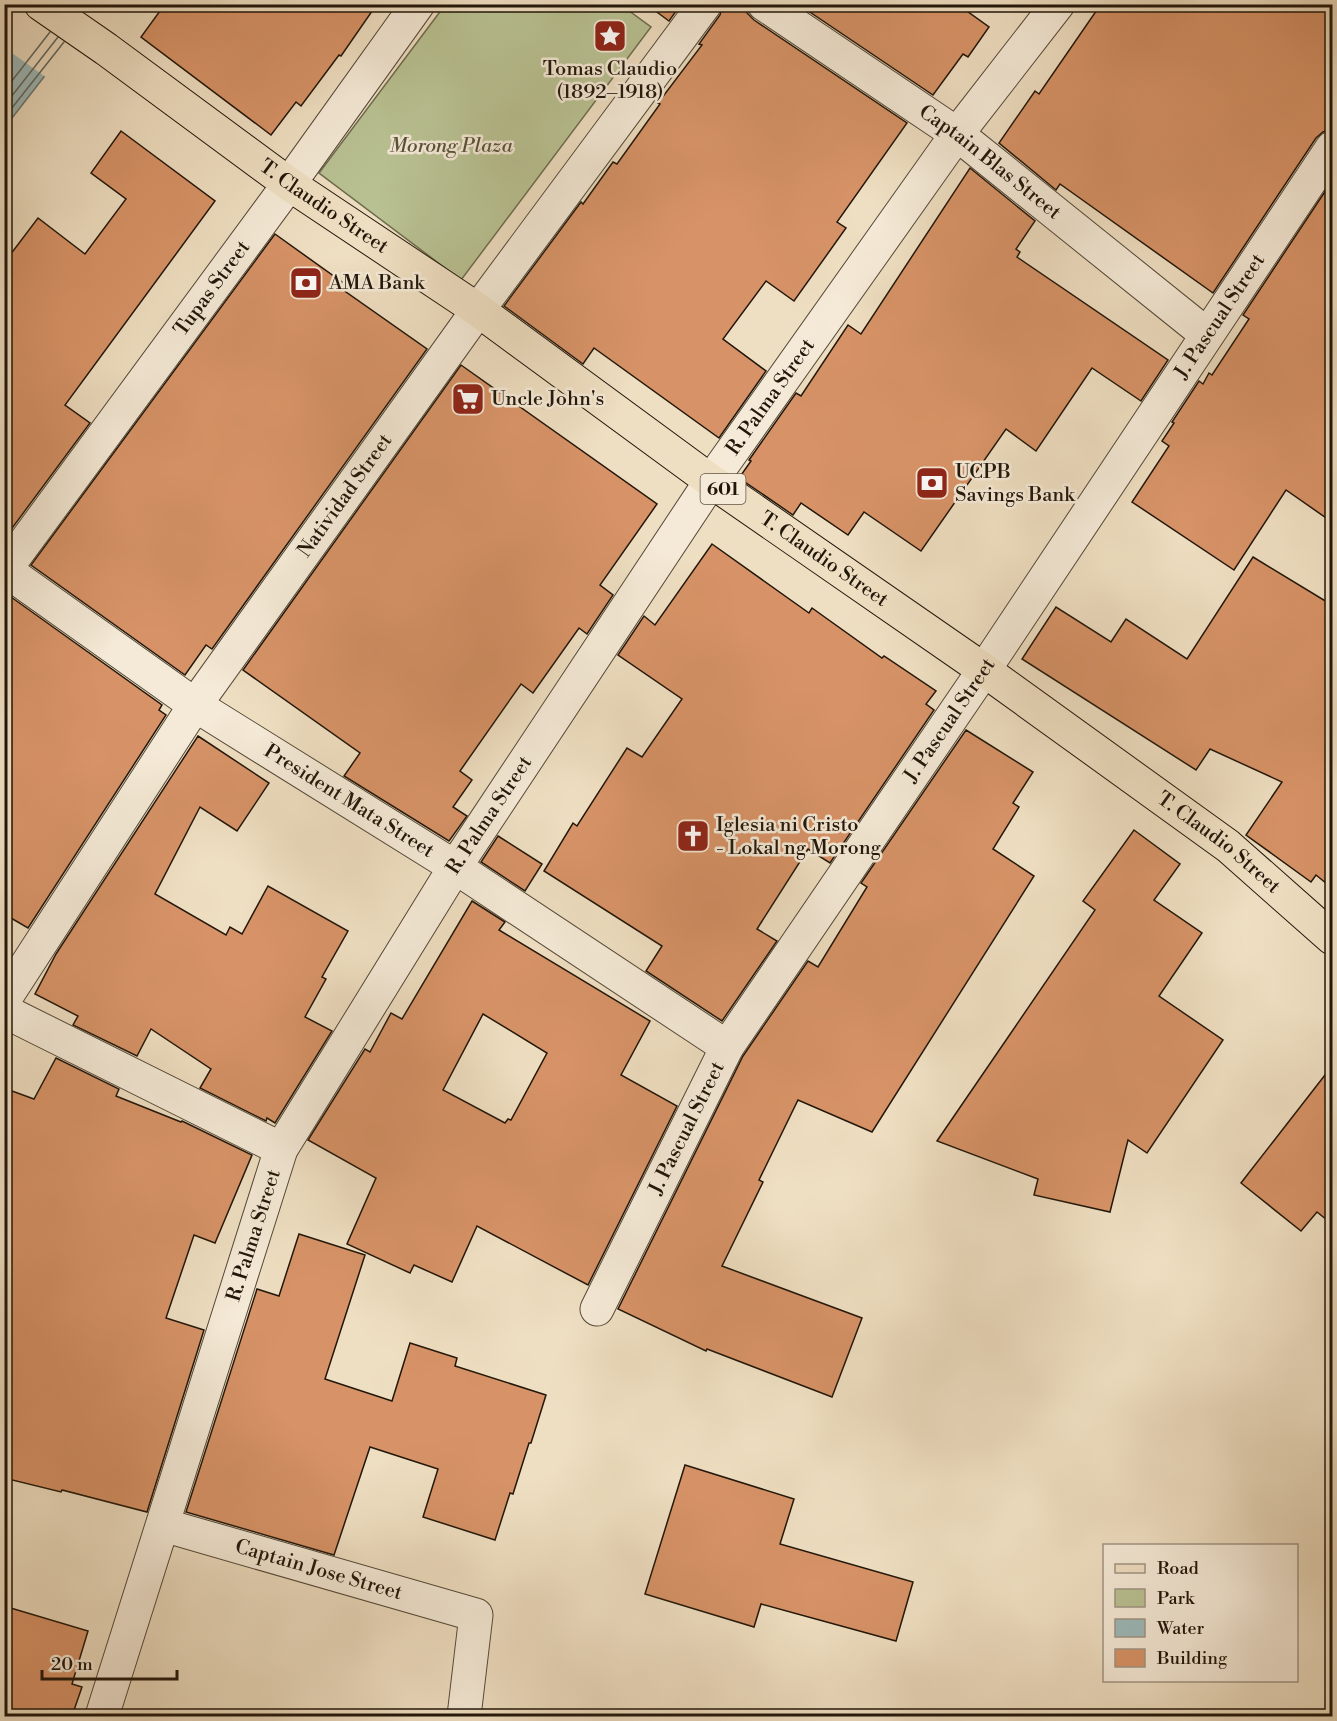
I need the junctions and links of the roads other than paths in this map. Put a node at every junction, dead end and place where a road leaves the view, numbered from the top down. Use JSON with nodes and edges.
{"nodes":[{"id":1,"x":40,"y":4,"type":"edge"},
{"id":2,"x":418,"y":4,"type":"edge"},
{"id":3,"x":705,"y":4,"type":"edge"},
{"id":4,"x":764,"y":4,"type":"edge"},
{"id":5,"x":1058,"y":4,"type":"edge"},
{"id":6,"x":957,"y":134,"type":"junction"},
{"id":7,"x":1332,"y":148,"type":"edge"},
{"id":8,"x":288,"y":184,"type":"junction"},
{"id":9,"x":478,"y":310,"type":"junction"},
{"id":10,"x":1206,"y":334,"type":"junction"},
{"id":11,"x":711,"y":481,"type":"junction"},
{"id":12,"x":5,"y":570,"type":"edge"},
{"id":13,"x":984,"y":670,"type":"junction"},
{"id":14,"x":195,"y":705,"type":"junction"},
{"id":15,"x":455,"y":867,"type":"junction"},
{"id":16,"x":1332,"y":938,"type":"edge"},
{"id":17,"x":4,"y":1000,"type":"edge"},
{"id":18,"x":4,"y":1011,"type":"edge"},
{"id":19,"x":727,"y":1047,"type":"junction"},
{"id":20,"x":280,"y":1149,"type":"junction"},
{"id":21,"x":597,"y":1309,"type":"dead end"},
{"id":22,"x":163,"y":1525,"type":"junction"},
{"id":23,"x":102,"y":1716,"type":"edge"},
{"id":24,"x":464,"y":1716,"type":"edge"}],
"edges":[{"from":1,"to":8,"type":"main road","name":"T. Claudio Street","number":"601"},
{"from":2,"to":8,"type":"street","name":"Tupas Street"},
{"from":3,"to":9,"type":"street","name":"Natividad Street"},
{"from":4,"to":6,"type":"street","name":"Captain Blas Street"},
{"from":5,"to":6,"type":"street","name":"R. Palma Street"},
{"from":6,"to":10,"type":"street","name":"Captain Blas Street"},
{"from":6,"to":11,"type":"street","name":"R. Palma Street"},
{"from":7,"to":10,"type":"street","name":"J. Pascual Street"},
{"from":8,"to":9,"type":"main road","name":"T. Claudio Street","number":"601"},
{"from":8,"to":12,"type":"street","name":"Tupas Street"},
{"from":9,"to":11,"type":"main road","name":"T. Claudio Street","number":"601"},
{"from":9,"to":14,"type":"street","name":"Natividad Street"},
{"from":10,"to":13,"type":"street","name":"J. Pascual Street"},
{"from":11,"to":13,"type":"main road","name":"T. Claudio Street","number":"601"},
{"from":11,"to":15,"type":"street","name":"R. Palma Street"},
{"from":12,"to":14,"type":"street","name":"President Mata Street"},
{"from":13,"to":16,"type":"main road","name":"T. Claudio Street","number":"601"},
{"from":13,"to":19,"type":"street","name":"J. Pascual Street"},
{"from":14,"to":15,"type":"street","name":"President Mata Street"},
{"from":14,"to":17,"type":"street","name":"Natividad Street"},
{"from":15,"to":19,"type":"street","name":"President Mata Street"},
{"from":15,"to":20,"type":"street","name":"R. Palma Street"},
{"from":18,"to":20,"type":"street"},
{"from":19,"to":21,"type":"street","name":"J. Pascual Street"},
{"from":20,"to":22,"type":"street","name":"R. Palma Street"},
{"from":22,"to":23,"type":"street","name":"R. Palma Street"},
{"from":22,"to":24,"type":"street","name":"Captain Jose Street"}]}
